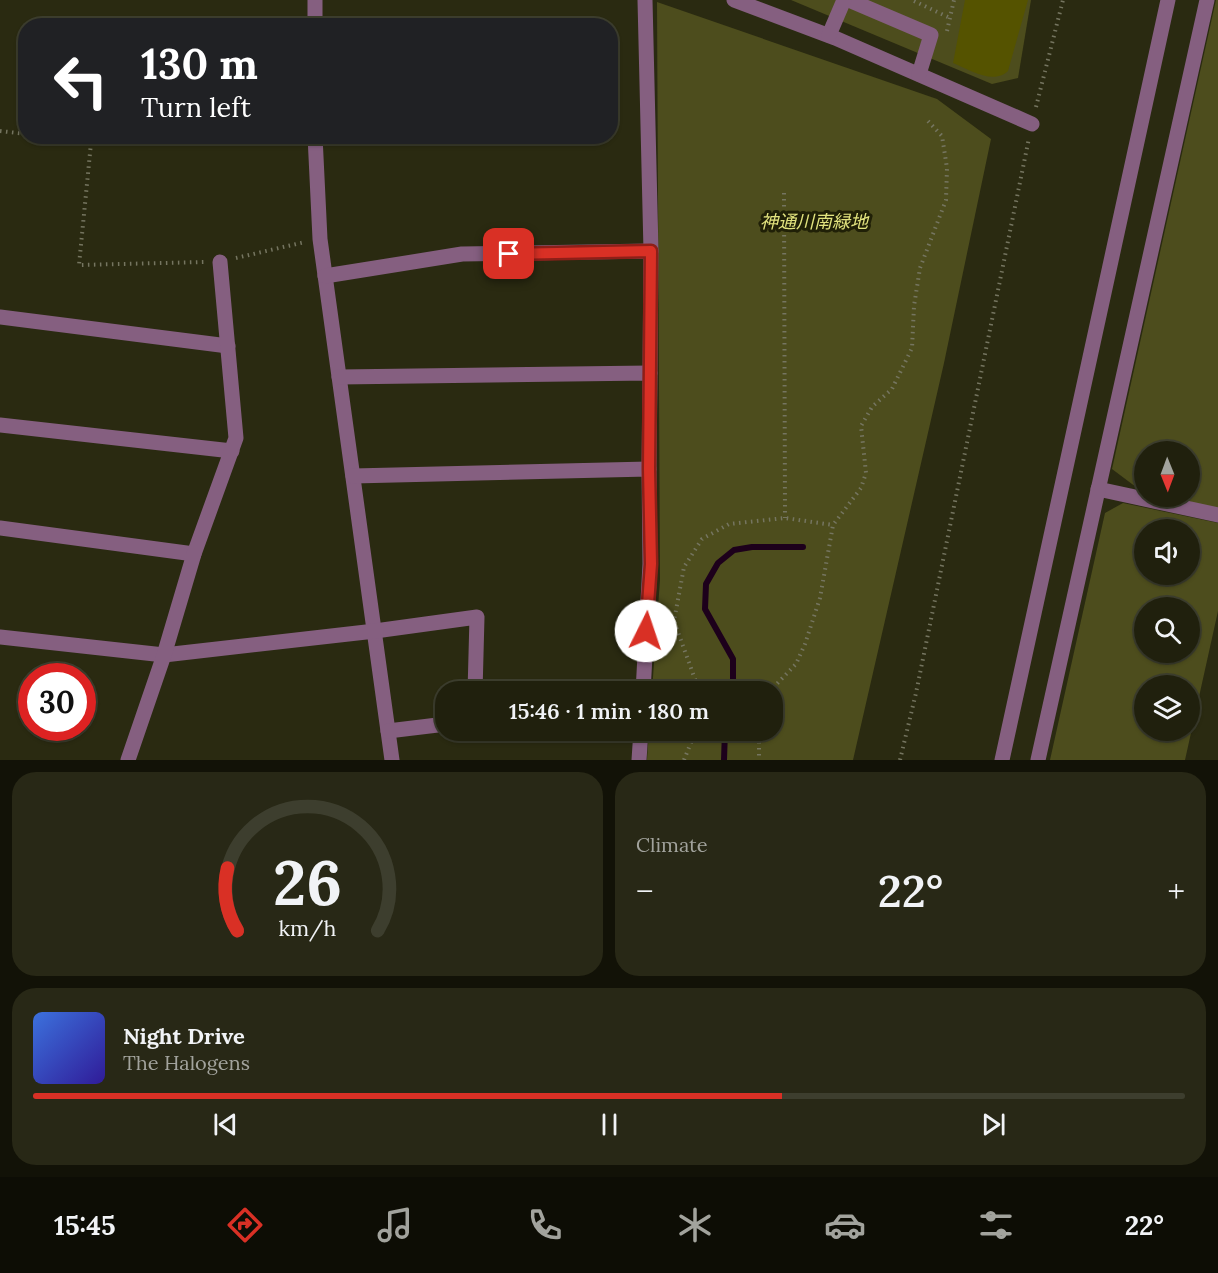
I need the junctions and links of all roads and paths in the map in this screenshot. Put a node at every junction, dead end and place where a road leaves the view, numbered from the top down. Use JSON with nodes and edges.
{"nodes":[{"id":1,"x":315,"y":0,"type":"edge"},
{"id":2,"x":645,"y":0,"type":"edge"},
{"id":3,"x":734,"y":0,"type":"edge"},
{"id":4,"x":844,"y":0,"type":"edge"},
{"id":5,"x":849,"y":0,"type":"edge"},
{"id":6,"x":915,"y":0,"type":"edge"},
{"id":7,"x":1063,"y":0,"type":"edge"},
{"id":8,"x":1168,"y":0,"type":"edge"},
{"id":9,"x":1207,"y":0,"type":"edge"},
{"id":10,"x":315,"y":18,"type":"edge"},
{"id":11,"x":950,"y":18,"type":"dead end"},
{"id":12,"x":829,"y":35,"type":"junction"},
{"id":13,"x":919,"y":74,"type":"junction"},
{"id":14,"x":928,"y":121,"type":"dead end"},
{"id":15,"x":1032,"y":124,"type":"junction"},
{"id":16,"x":0,"y":131,"type":"edge"},
{"id":17,"x":18,"y":133,"type":"edge"},
{"id":18,"x":90,"y":144,"type":"edge"},
{"id":19,"x":315,"y":144,"type":"edge"},
{"id":20,"x":784,"y":193,"type":"dead end"},
{"id":21,"x":320,"y":239,"type":"junction"},
{"id":22,"x":651,"y":251,"type":"junction"},
{"id":23,"x":220,"y":262,"type":"junction"},
{"id":24,"x":325,"y":276,"type":"junction"},
{"id":25,"x":0,"y":317,"type":"edge"},
{"id":26,"x":228,"y":346,"type":"junction"},
{"id":27,"x":650,"y":373,"type":"junction"},
{"id":28,"x":339,"y":377,"type":"junction"},
{"id":29,"x":0,"y":425,"type":"edge"},
{"id":30,"x":232,"y":451,"type":"junction"},
{"id":31,"x":649,"y":469,"type":"junction"},
{"id":32,"x":353,"y":476,"type":"junction"},
{"id":33,"x":1098,"y":489,"type":"junction"},
{"id":34,"x":1218,"y":515,"type":"edge"},
{"id":35,"x":785,"y":518,"type":"junction"},
{"id":36,"x":833,"y":525,"type":"junction"},
{"id":37,"x":0,"y":528,"type":"edge"},
{"id":38,"x":194,"y":554,"type":"junction"},
{"id":39,"x":375,"y":632,"type":"junction"},
{"id":40,"x":0,"y":637,"type":"edge"},
{"id":41,"x":164,"y":655,"type":"junction"},
{"id":42,"x":475,"y":681,"type":"edge"},
{"id":43,"x":644,"y":681,"type":"edge"},
{"id":44,"x":696,"y":681,"type":"edge"},
{"id":45,"x":780,"y":681,"type":"edge"},
{"id":46,"x":435,"y":725,"type":"edge"},
{"id":47,"x":388,"y":731,"type":"junction"},
{"id":48,"x":640,"y":741,"type":"edge"},
{"id":49,"x":692,"y":741,"type":"edge"},
{"id":50,"x":759,"y":741,"type":"edge"},
{"id":51,"x":128,"y":760,"type":"edge"},
{"id":52,"x":392,"y":760,"type":"edge"},
{"id":53,"x":639,"y":760,"type":"edge"},
{"id":54,"x":684,"y":760,"type":"edge"},
{"id":55,"x":759,"y":760,"type":"edge"},
{"id":56,"x":900,"y":760,"type":"edge"},
{"id":57,"x":1002,"y":760,"type":"edge"},
{"id":58,"x":1038,"y":760,"type":"edge"}],
"edges":[{"from":1,"to":10,"type":"street"},
{"from":2,"to":22,"type":"street"},
{"from":3,"to":12,"type":"street"},
{"from":4,"to":12,"type":"street"},
{"from":5,"to":13,"type":"street"},
{"from":6,"to":11,"type":"path"},
{"from":7,"to":15,"type":"path"},
{"from":8,"to":57,"type":"street"},
{"from":9,"to":33,"type":"street"},
{"from":12,"to":13,"type":"street"},
{"from":13,"to":15,"type":"street"},
{"from":14,"to":36,"type":"path"},
{"from":15,"to":56,"type":"path"},
{"from":16,"to":17,"type":"path"},
{"from":18,"to":23,"type":"path"},
{"from":19,"to":21,"type":"street"},
{"from":20,"to":35,"type":"path"},
{"from":21,"to":23,"type":"path"},
{"from":21,"to":24,"type":"street"},
{"from":22,"to":24,"type":"street"},
{"from":22,"to":27,"type":"street"},
{"from":23,"to":26,"type":"street"},
{"from":24,"to":28,"type":"street"},
{"from":25,"to":26,"type":"street"},
{"from":26,"to":30,"type":"street"},
{"from":27,"to":28,"type":"street"},
{"from":27,"to":31,"type":"street"},
{"from":28,"to":32,"type":"street"},
{"from":29,"to":30,"type":"street"},
{"from":30,"to":38,"type":"street"},
{"from":31,"to":32,"type":"street"},
{"from":31,"to":43,"type":"street"},
{"from":32,"to":39,"type":"street"},
{"from":33,"to":34,"type":"street"},
{"from":33,"to":58,"type":"street"},
{"from":35,"to":36,"type":"path"},
{"from":35,"to":44,"type":"path"},
{"from":36,"to":45,"type":"path"},
{"from":37,"to":38,"type":"street"},
{"from":38,"to":41,"type":"street"},
{"from":39,"to":41,"type":"street"},
{"from":39,"to":42,"type":"street"},
{"from":39,"to":47,"type":"street"},
{"from":40,"to":41,"type":"street"},
{"from":41,"to":51,"type":"street"},
{"from":46,"to":47,"type":"street"},
{"from":47,"to":52,"type":"street"},
{"from":48,"to":53,"type":"street"},
{"from":49,"to":54,"type":"path"},
{"from":50,"to":55,"type":"path"}]}
